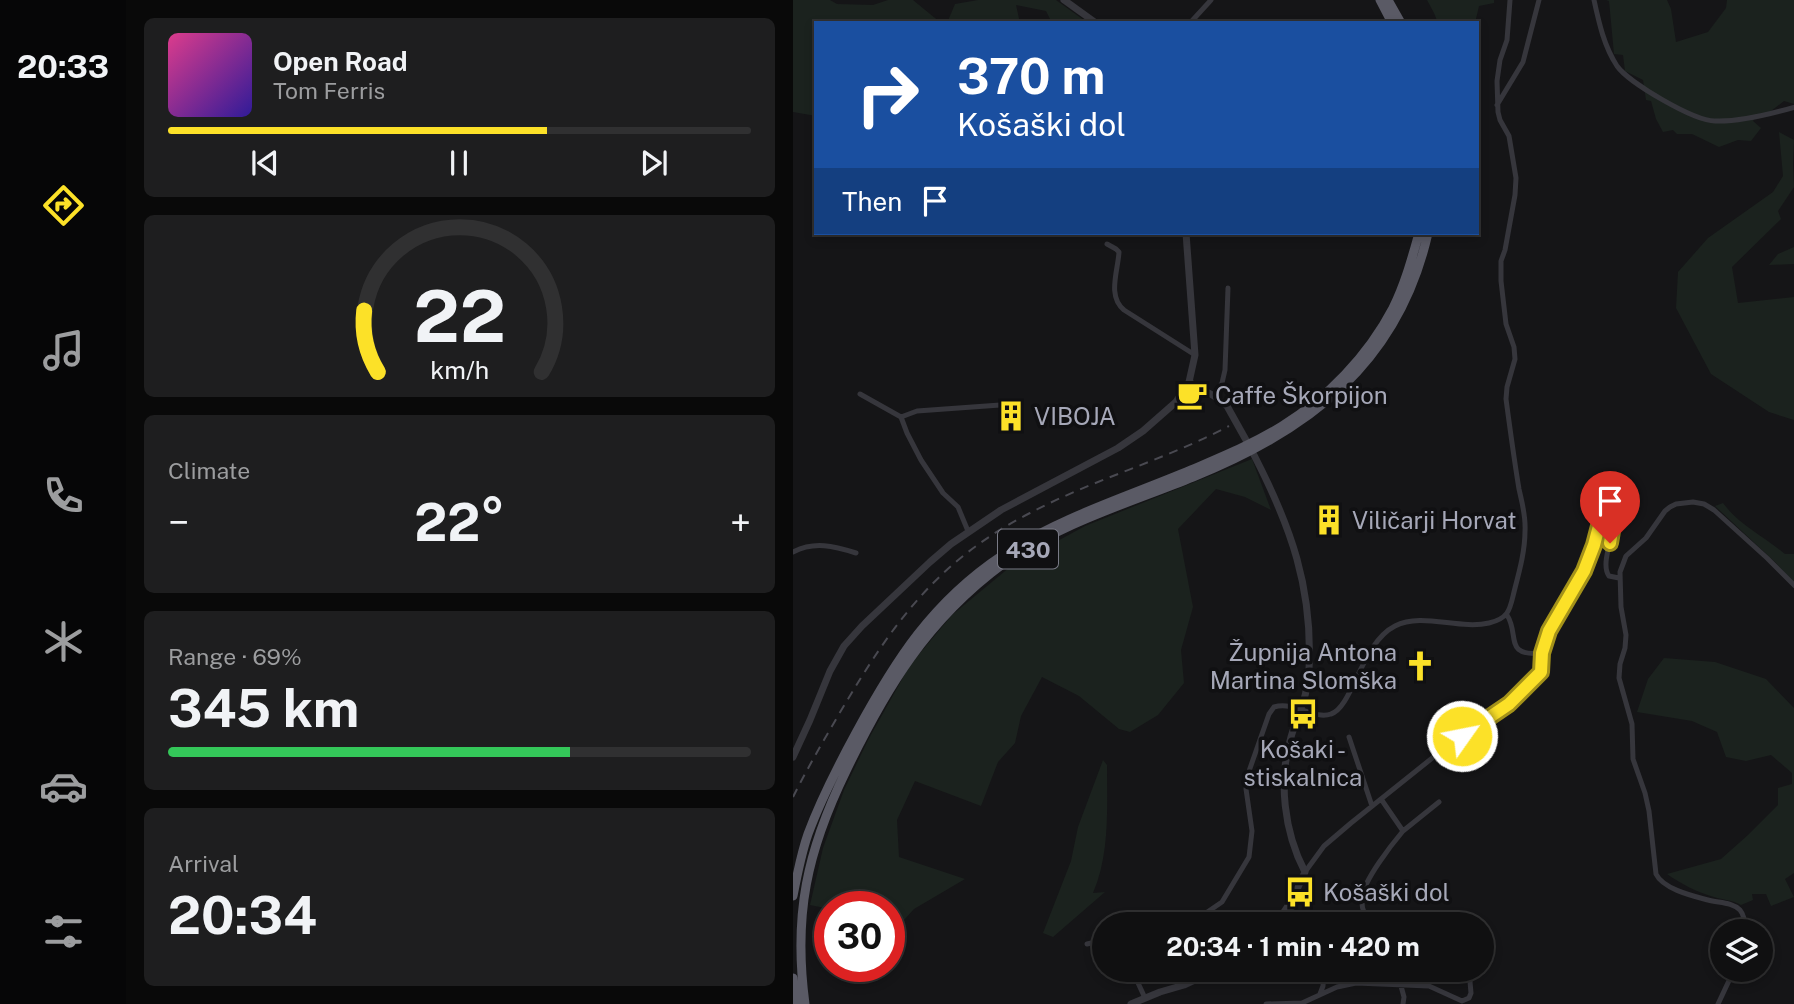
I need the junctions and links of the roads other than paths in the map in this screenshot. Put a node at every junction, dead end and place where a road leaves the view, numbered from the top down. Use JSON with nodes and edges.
{"nodes":[{"id":1,"x":1064,"y":0,"type":"edge"},
{"id":2,"x":1211,"y":0,"type":"edge"},
{"id":3,"x":1380,"y":0,"type":"edge"},
{"id":4,"x":1388,"y":0,"type":"edge"},
{"id":5,"x":1510,"y":0,"type":"edge"},
{"id":6,"x":1539,"y":0,"type":"edge"},
{"id":7,"x":1594,"y":0,"type":"edge"},
{"id":8,"x":1093,"y":21,"type":"edge"},
{"id":9,"x":1192,"y":21,"type":"edge"},
{"id":10,"x":1391,"y":21,"type":"edge"},
{"id":11,"x":1400,"y":21,"type":"edge"},
{"id":12,"x":1497,"y":105,"type":"junction"},
{"id":13,"x":1794,"y":107,"type":"edge"},
{"id":14,"x":1186,"y":235,"type":"edge"},
{"id":15,"x":1418,"y":235,"type":"edge"},
{"id":16,"x":1427,"y":235,"type":"edge"},
{"id":17,"x":1107,"y":244,"type":"dead end"},
{"id":18,"x":1228,"y":288,"type":"dead end"},
{"id":19,"x":1195,"y":355,"type":"junction"},
{"id":20,"x":1189,"y":382,"type":"junction"},
{"id":21,"x":860,"y":394,"type":"dead end"},
{"id":22,"x":1214,"y":396,"type":"junction"},
{"id":23,"x":1014,"y":404,"type":"dead end"},
{"id":24,"x":901,"y":417,"type":"junction"},
{"id":25,"x":1246,"y":440,"type":"dead end"},
{"id":26,"x":1254,"y":455,"type":"dead end"},
{"id":27,"x":968,"y":531,"type":"junction"},
{"id":28,"x":793,"y":552,"type":"edge"},
{"id":29,"x":856,"y":553,"type":"dead end"},
{"id":30,"x":1619,"y":578,"type":"junction"},
{"id":31,"x":1794,"y":586,"type":"edge"},
{"id":32,"x":1507,"y":615,"type":"junction"},
{"id":33,"x":1542,"y":653,"type":"junction"},
{"id":34,"x":1302,"y":709,"type":"junction"},
{"id":35,"x":1349,"y":737,"type":"dead end"},
{"id":36,"x":793,"y":757,"type":"edge"},
{"id":37,"x":1380,"y":799,"type":"junction"},
{"id":38,"x":1439,"y":802,"type":"dead end"},
{"id":39,"x":1372,"y":806,"type":"junction"},
{"id":40,"x":1403,"y":831,"type":"junction"},
{"id":41,"x":1305,"y":872,"type":"junction"},
{"id":42,"x":793,"y":896,"type":"edge"},
{"id":43,"x":1288,"y":908,"type":"junction"},
{"id":44,"x":1207,"y":912,"type":"edge"},
{"id":45,"x":1285,"y":912,"type":"edge"},
{"id":46,"x":1293,"y":912,"type":"edge"},
{"id":47,"x":1365,"y":912,"type":"edge"},
{"id":48,"x":1744,"y":919,"type":"edge"},
{"id":49,"x":1092,"y":943,"type":"edge"},
{"id":50,"x":1087,"y":944,"type":"dead end"},
{"id":51,"x":793,"y":978,"type":"edge"},
{"id":52,"x":1138,"y":982,"type":"edge"},
{"id":53,"x":1190,"y":982,"type":"edge"},
{"id":54,"x":1323,"y":982,"type":"edge"},
{"id":55,"x":1470,"y":982,"type":"edge"},
{"id":56,"x":1728,"y":982,"type":"edge"},
{"id":57,"x":1401,"y":986,"type":"junction"},
{"id":58,"x":1320,"y":994,"type":"junction"},
{"id":59,"x":1145,"y":998,"type":"junction"},
{"id":60,"x":797,"y":1004,"type":"edge"},
{"id":61,"x":805,"y":1004,"type":"edge"},
{"id":62,"x":1131,"y":1004,"type":"edge"},
{"id":63,"x":1266,"y":1004,"type":"edge"},
{"id":64,"x":1303,"y":1004,"type":"edge"},
{"id":65,"x":1403,"y":1004,"type":"edge"},
{"id":66,"x":1718,"y":1004,"type":"edge"}],
"edges":[{"from":1,"to":8,"type":"street"},
{"from":2,"to":9,"type":"street"},
{"from":3,"to":10,"type":"highway"},
{"from":4,"to":11,"type":"highway"},
{"from":5,"to":12,"type":"street"},
{"from":6,"to":12,"type":"street"},
{"from":7,"to":13,"type":"street"},
{"from":12,"to":32,"type":"street"},
{"from":14,"to":19,"type":"street"},
{"from":15,"to":42,"type":"highway","number":"430"},
{"from":16,"to":61,"type":"highway","number":"430"},
{"from":17,"to":19,"type":"street"},
{"from":18,"to":22,"type":"street"},
{"from":19,"to":20,"type":"street"},
{"from":20,"to":22,"type":"street"},
{"from":20,"to":27,"type":"street"},
{"from":21,"to":24,"type":"street"},
{"from":22,"to":25,"type":"street"},
{"from":23,"to":24,"type":"street"},
{"from":24,"to":27,"type":"street"},
{"from":26,"to":34,"type":"street"},
{"from":27,"to":36,"type":"street"},
{"from":28,"to":29,"type":"street"},
{"from":30,"to":31,"type":"street"},
{"from":30,"to":33,"type":"street"},
{"from":30,"to":48,"type":"street"},
{"from":32,"to":33,"type":"street"},
{"from":32,"to":34,"type":"street"},
{"from":33,"to":37,"type":"street"},
{"from":34,"to":41,"type":"street"},
{"from":34,"to":44,"type":"street"},
{"from":35,"to":39,"type":"street"},
{"from":37,"to":39,"type":"street"},
{"from":37,"to":40,"type":"street"},
{"from":38,"to":40,"type":"street"},
{"from":39,"to":41,"type":"street"},
{"from":40,"to":47,"type":"street"},
{"from":41,"to":43,"type":"street"},
{"from":43,"to":45,"type":"street"},
{"from":43,"to":46,"type":"street"},
{"from":49,"to":50,"type":"street"},
{"from":51,"to":60,"type":"highway"},
{"from":52,"to":59,"type":"street"},
{"from":53,"to":59,"type":"street"},
{"from":54,"to":58,"type":"street"},
{"from":55,"to":57,"type":"street"},
{"from":56,"to":66,"type":"street"},
{"from":57,"to":58,"type":"street"},
{"from":57,"to":65,"type":"street"},
{"from":58,"to":64,"type":"street"},
{"from":59,"to":62,"type":"street"},
{"from":63,"to":64,"type":"street"}]}
